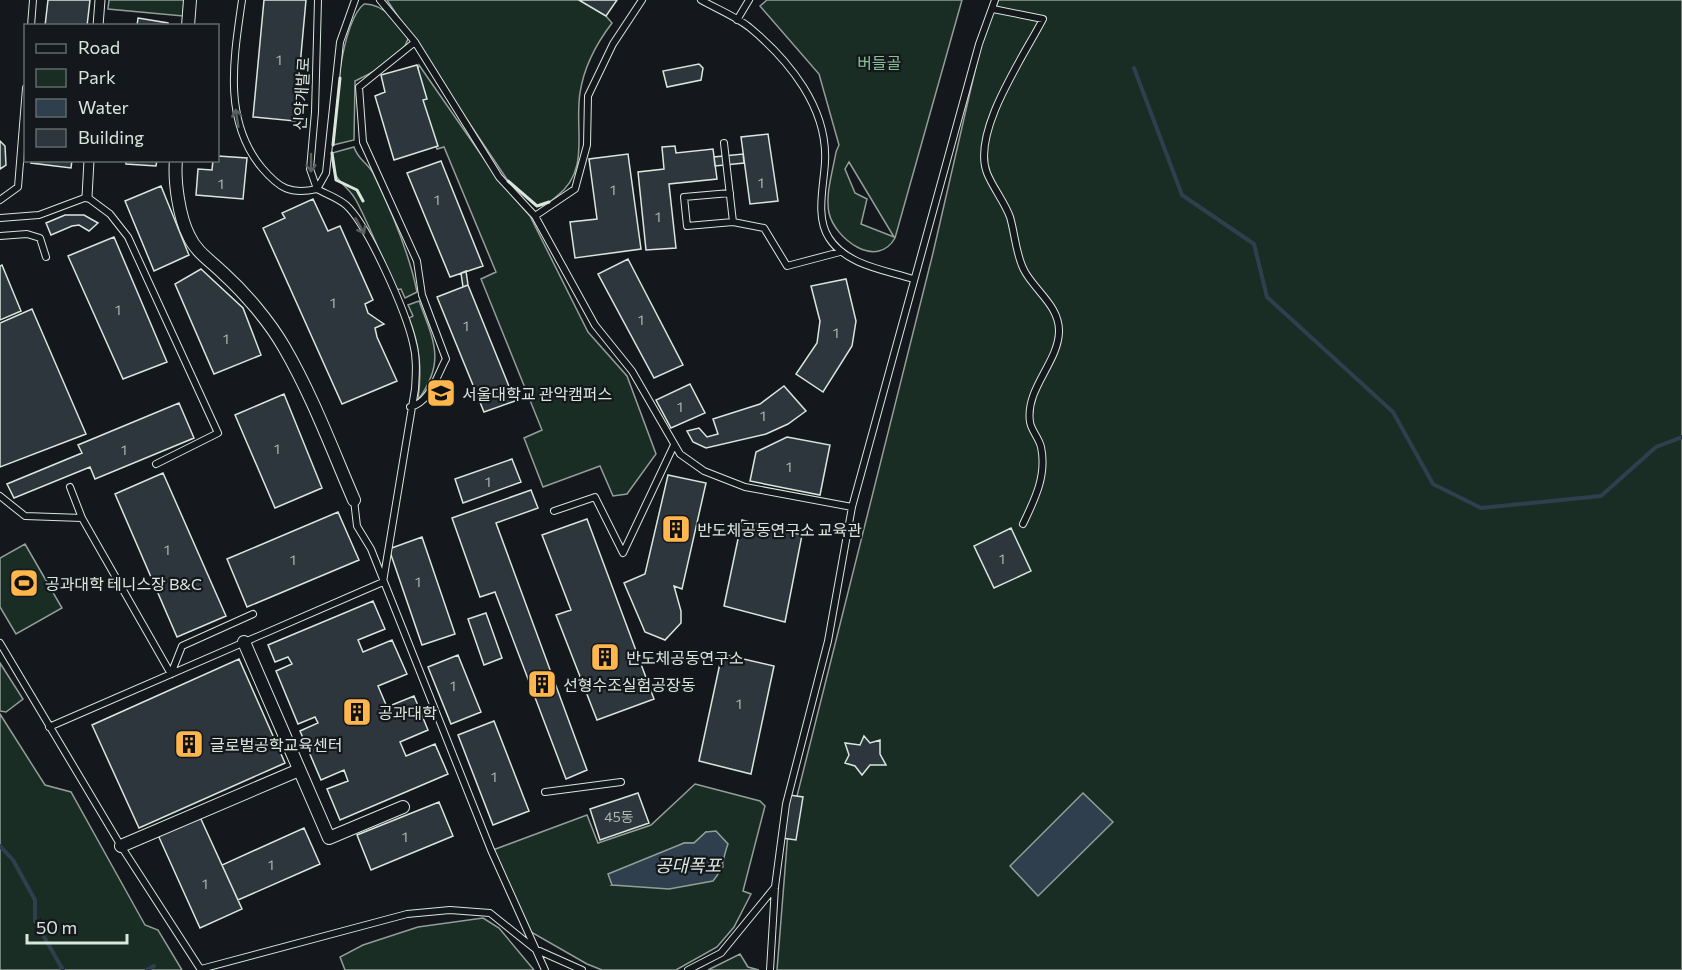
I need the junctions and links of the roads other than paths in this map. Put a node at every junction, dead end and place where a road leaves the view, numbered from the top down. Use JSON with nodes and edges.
{"nodes":[{"id":1,"x":33,"y":0,"type":"edge"},
{"id":2,"x":100,"y":0,"type":"edge"},
{"id":3,"x":190,"y":0,"type":"edge"},
{"id":4,"x":242,"y":0,"type":"edge"},
{"id":5,"x":318,"y":0,"type":"edge"},
{"id":6,"x":355,"y":0,"type":"edge"},
{"id":7,"x":380,"y":0,"type":"edge"},
{"id":8,"x":642,"y":0,"type":"edge"},
{"id":9,"x":701,"y":0,"type":"edge"},
{"id":10,"x":749,"y":0,"type":"edge"},
{"id":11,"x":995,"y":0,"type":"edge"},
{"id":12,"x":993,"y":9,"type":"junction"},
{"id":13,"x":737,"y":20,"type":"junction"},
{"id":14,"x":31,"y":24,"type":"edge"},
{"id":15,"x":98,"y":24,"type":"edge"},
{"id":16,"x":188,"y":24,"type":"edge"},
{"id":17,"x":415,"y":42,"type":"junction"},
{"id":18,"x":24,"y":113,"type":"edge"},
{"id":19,"x":724,"y":143,"type":"dead end"},
{"id":20,"x":89,"y":162,"type":"edge"},
{"id":21,"x":176,"y":162,"type":"edge"},
{"id":22,"x":317,"y":189,"type":"junction"},
{"id":23,"x":730,"y":193,"type":"junction"},
{"id":24,"x":87,"y":197,"type":"junction"},
{"id":25,"x":0,"y":200,"type":"edge"},
{"id":26,"x":535,"y":216,"type":"junction"},
{"id":27,"x":0,"y":218,"type":"edge"},
{"id":28,"x":733,"y":222,"type":"junction"},
{"id":29,"x":0,"y":236,"type":"edge"},
{"id":30,"x":840,"y":252,"type":"junction"},
{"id":31,"x":46,"y":257,"type":"dead end"},
{"id":32,"x":913,"y":279,"type":"junction"},
{"id":33,"x":410,"y":407,"type":"junction"},
{"id":34,"x":674,"y":445,"type":"junction"},
{"id":35,"x":156,"y":464,"type":"dead end"},
{"id":36,"x":70,"y":487,"type":"dead end"},
{"id":37,"x":0,"y":496,"type":"edge"},
{"id":38,"x":354,"y":500,"type":"joint"},
{"id":39,"x":852,"y":507,"type":"junction"},
{"id":40,"x":554,"y":511,"type":"dead end"},
{"id":41,"x":82,"y":518,"type":"junction"},
{"id":42,"x":1023,"y":524,"type":"dead end"},
{"id":43,"x":383,"y":582,"type":"junction"},
{"id":44,"x":253,"y":614,"type":"dead end"},
{"id":45,"x":244,"y":642,"type":"junction"},
{"id":46,"x":0,"y":643,"type":"edge"},
{"id":47,"x":171,"y":674,"type":"junction"},
{"id":48,"x":49,"y":727,"type":"junction"},
{"id":49,"x":299,"y":770,"type":"junction"},
{"id":50,"x":621,"y":782,"type":"dead end"},
{"id":51,"x":545,"y":792,"type":"dead end"},
{"id":52,"x":403,"y":807,"type":"dead end"},
{"id":53,"x":122,"y":846,"type":"junction"},
{"id":54,"x":775,"y":886,"type":"junction"},
{"id":55,"x":535,"y":949,"type":"junction"},
{"id":56,"x":201,"y":970,"type":"edge"},
{"id":57,"x":545,"y":970,"type":"edge"},
{"id":58,"x":582,"y":970,"type":"edge"},
{"id":59,"x":688,"y":970,"type":"edge"},
{"id":60,"x":770,"y":970,"type":"edge"}],
"edges":[{"from":1,"to":14,"type":"lane"},
{"from":2,"to":15,"type":"street"},
{"from":3,"to":16,"type":"street"},
{"from":22,"to":4,"type":"lane","one_way":true},
{"from":5,"to":22,"type":"lane","name":"신약개발로","one_way":true},
{"from":6,"to":22,"type":"lane"},
{"from":7,"to":17,"type":"lane"},
{"from":8,"to":26,"type":"lane"},
{"from":9,"to":13,"type":"lane"},
{"from":10,"to":13,"type":"lane"},
{"from":11,"to":12,"type":"lane"},
{"from":12,"to":32,"type":"lane"},
{"from":12,"to":42,"type":"lane"},
{"from":13,"to":30,"type":"lane"},
{"from":17,"to":26,"type":"lane"},
{"from":17,"to":33,"type":"lane"},
{"from":18,"to":25,"type":"lane"},
{"from":19,"to":23,"type":"lane"},
{"from":20,"to":24,"type":"street"},
{"from":21,"to":38,"type":"street"},
{"from":22,"to":33,"type":"lane","one_way":true},
{"from":23,"to":28,"type":"lane"},
{"from":23,"to":28,"type":"lane"},
{"from":24,"to":27,"type":"lane"},
{"from":24,"to":35,"type":"lane"},
{"from":26,"to":34,"type":"lane"},
{"from":28,"to":30,"type":"lane"},
{"from":29,"to":31,"type":"lane"},
{"from":30,"to":32,"type":"lane"},
{"from":32,"to":39,"type":"lane"},
{"from":33,"to":43,"type":"lane"},
{"from":34,"to":39,"type":"lane"},
{"from":34,"to":40,"type":"lane"},
{"from":36,"to":41,"type":"lane"},
{"from":37,"to":41,"type":"lane"},
{"from":38,"to":43,"type":"lane"},
{"from":39,"to":54,"type":"lane"},
{"from":41,"to":47,"type":"lane"},
{"from":43,"to":45,"type":"lane"},
{"from":43,"to":55,"type":"lane"},
{"from":44,"to":47,"type":"lane"},
{"from":45,"to":47,"type":"lane"},
{"from":45,"to":49,"type":"street"},
{"from":46,"to":48,"type":"lane"},
{"from":47,"to":48,"type":"lane"},
{"from":48,"to":53,"type":"lane"},
{"from":49,"to":52,"type":"street"},
{"from":49,"to":53,"type":"street"},
{"from":50,"to":51,"type":"lane"},
{"from":53,"to":56,"type":"lane"},
{"from":54,"to":59,"type":"lane"},
{"from":54,"to":60,"type":"lane"},
{"from":55,"to":56,"type":"lane"},
{"from":55,"to":57,"type":"lane"},
{"from":55,"to":58,"type":"lane"}]}
